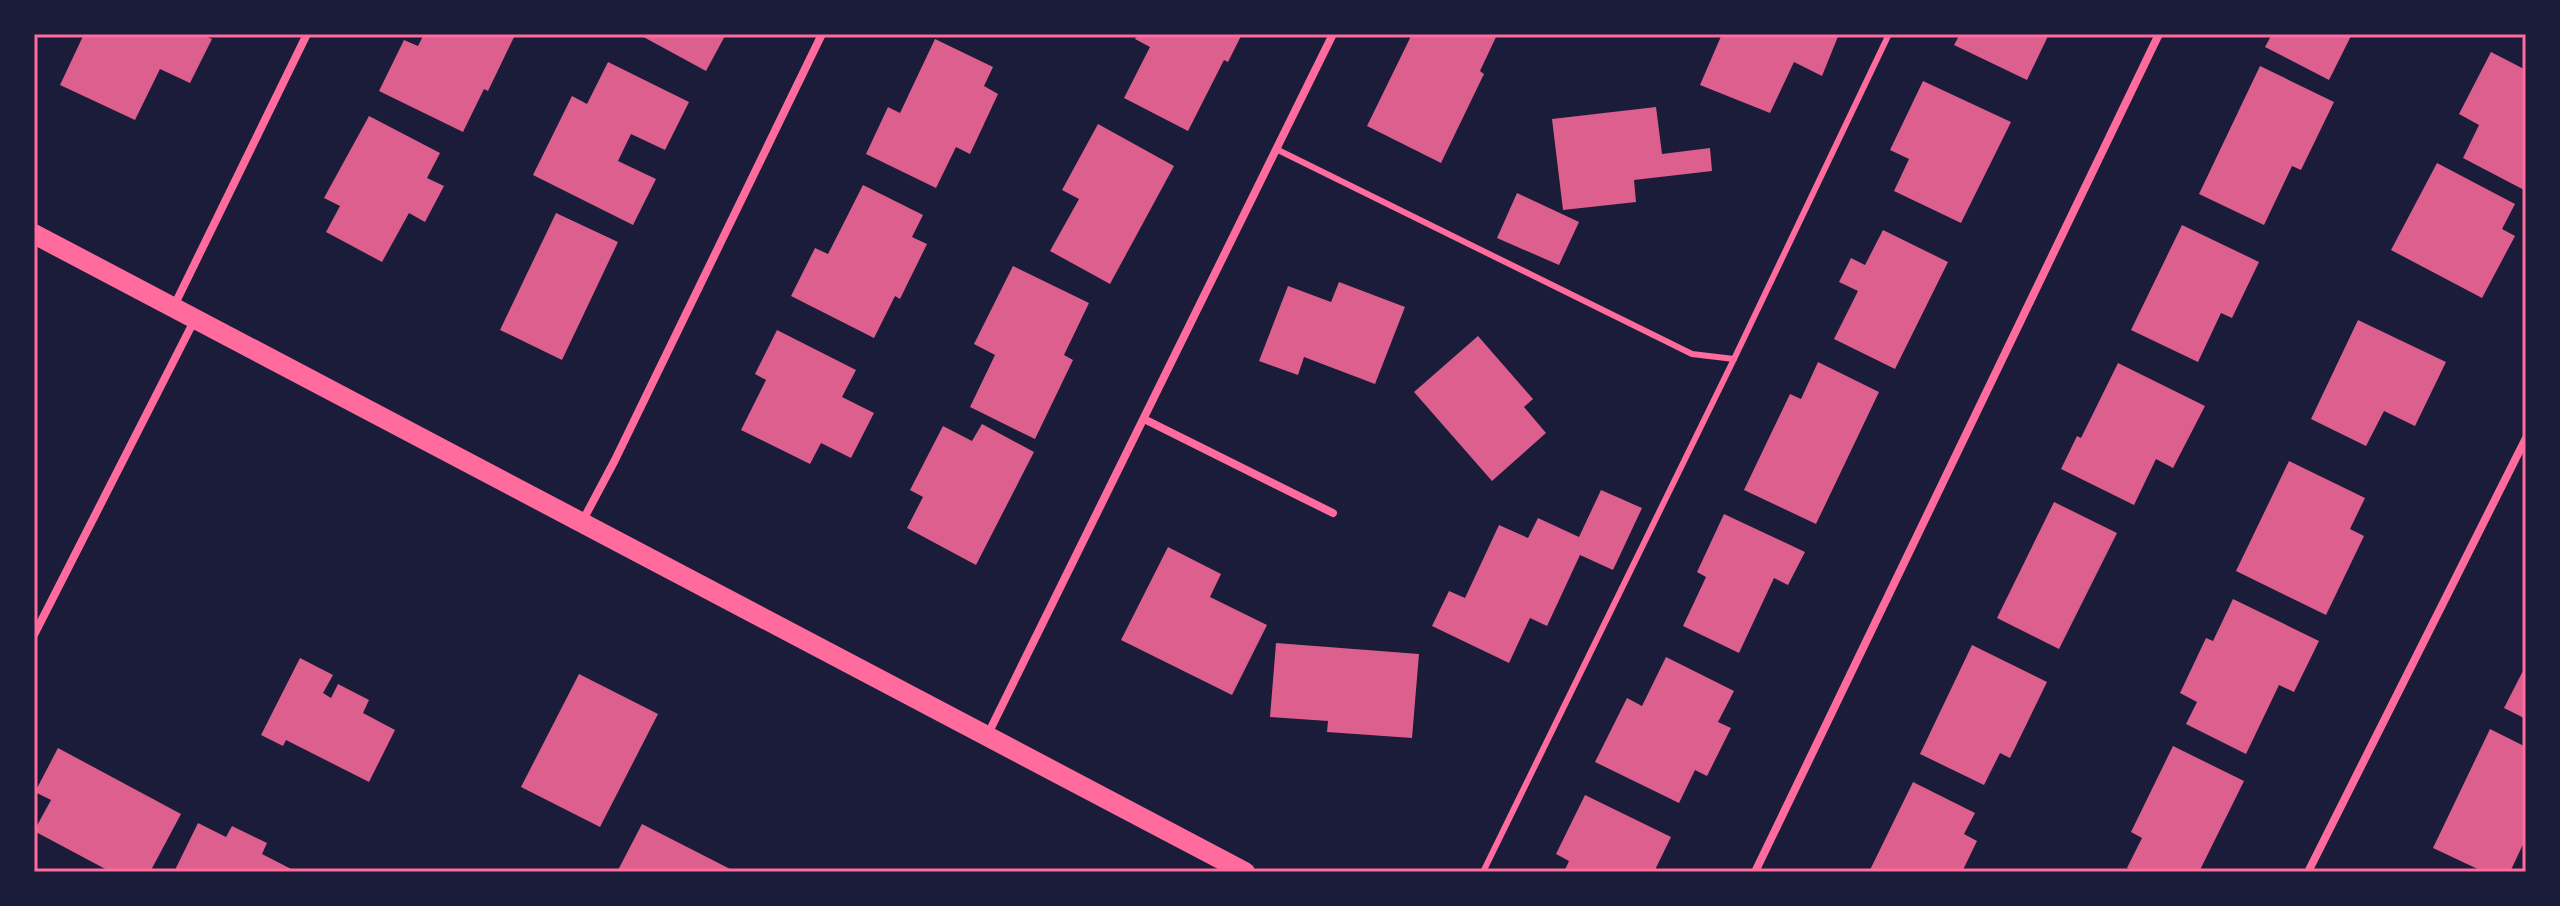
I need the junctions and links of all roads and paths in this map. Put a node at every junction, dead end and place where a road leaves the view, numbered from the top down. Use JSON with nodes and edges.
{"nodes":[{"id":1,"x":307,"y":34,"type":"edge"},
{"id":2,"x":822,"y":34,"type":"edge"},
{"id":3,"x":1333,"y":34,"type":"edge"},
{"id":4,"x":1889,"y":34,"type":"edge"},
{"id":5,"x":2159,"y":34,"type":"edge"},
{"id":6,"x":1276,"y":149,"type":"junction"},
{"id":7,"x":34,"y":234,"type":"edge"},
{"id":8,"x":173,"y":307,"type":"junction"},
{"id":9,"x":195,"y":318,"type":"junction"},
{"id":10,"x":1734,"y":359,"type":"junction"},
{"id":11,"x":1144,"y":419,"type":"junction"},
{"id":12,"x":2526,"y":438,"type":"edge"},
{"id":13,"x":1333,"y":513,"type":"dead end"},
{"id":14,"x":582,"y":522,"type":"junction"},
{"id":15,"x":34,"y":635,"type":"edge"},
{"id":16,"x":987,"y":736,"type":"junction"},
{"id":17,"x":1245,"y":872,"type":"edge"},
{"id":18,"x":1483,"y":872,"type":"edge"},
{"id":19,"x":1755,"y":872,"type":"edge"},
{"id":20,"x":2308,"y":872,"type":"edge"}],
"edges":[{"from":1,"to":8,"type":"street"},
{"from":2,"to":14,"type":"street"},
{"from":3,"to":6,"type":"street"},
{"from":4,"to":10,"type":"lane"},
{"from":5,"to":19,"type":"street"},
{"from":6,"to":10,"type":"lane"},
{"from":6,"to":11,"type":"street"},
{"from":7,"to":8,"type":"main road"},
{"from":8,"to":9,"type":"main road"},
{"from":9,"to":14,"type":"main road"},
{"from":9,"to":15,"type":"street"},
{"from":10,"to":18,"type":"lane"},
{"from":11,"to":13,"type":"street"},
{"from":11,"to":16,"type":"street"},
{"from":12,"to":20,"type":"street"},
{"from":14,"to":16,"type":"main road"},
{"from":16,"to":17,"type":"main road"}]}
